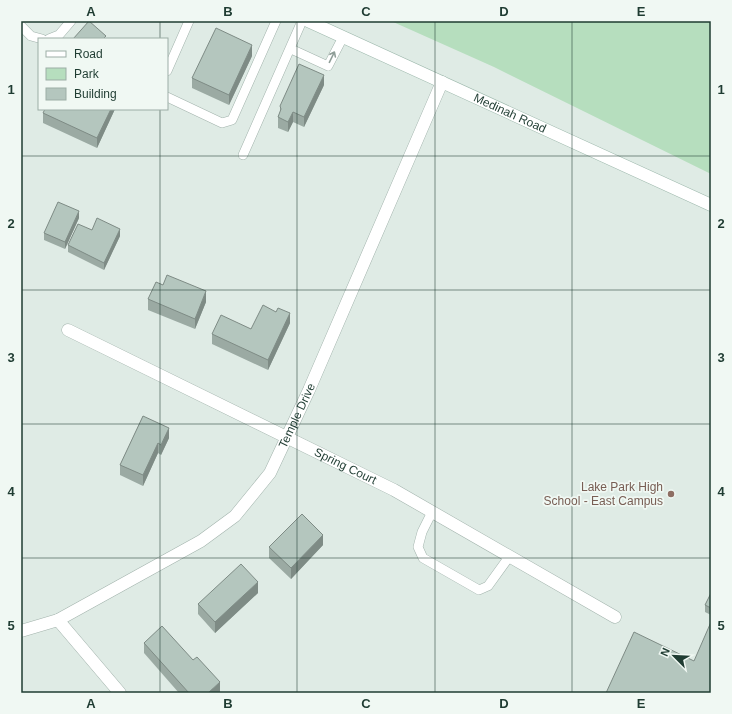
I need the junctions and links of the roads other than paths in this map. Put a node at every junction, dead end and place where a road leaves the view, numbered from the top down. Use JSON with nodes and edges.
{"nodes":[{"id":1,"x":71,"y":21,"type":"edge"},
{"id":2,"x":189,"y":21,"type":"edge"},
{"id":3,"x":276,"y":21,"type":"edge"},
{"id":4,"x":302,"y":21,"type":"edge"},
{"id":5,"x":308,"y":21,"type":"edge"},
{"id":6,"x":21,"y":26,"type":"edge"},
{"id":7,"x":343,"y":37,"type":"junction"},
{"id":8,"x":38,"y":38,"type":"edge"},
{"id":9,"x":52,"y":38,"type":"edge"},
{"id":10,"x":291,"y":49,"type":"junction"},
{"id":11,"x":168,"y":69,"type":"edge"},
{"id":12,"x":442,"y":82,"type":"junction"},
{"id":13,"x":168,"y":97,"type":"edge"},
{"id":14,"x":243,"y":156,"type":"dead end"},
{"id":15,"x":711,"y":205,"type":"edge"},
{"id":16,"x":68,"y":330,"type":"dead end"},
{"id":17,"x":288,"y":438,"type":"junction"},
{"id":18,"x":432,"y":512,"type":"junction"},
{"id":19,"x":509,"y":557,"type":"junction"},
{"id":20,"x":615,"y":618,"type":"dead end"},
{"id":21,"x":58,"y":620,"type":"junction"},
{"id":22,"x":21,"y":631,"type":"edge"},
{"id":23,"x":120,"y":693,"type":"edge"}],
"edges":[{"from":1,"to":9,"type":"lane"},
{"from":2,"to":11,"type":"lane"},
{"from":3,"to":13,"type":"lane"},
{"from":4,"to":10,"type":"lane"},
{"from":5,"to":7,"type":"street","name":"Medinah Road"},
{"from":6,"to":8,"type":"lane"},
{"from":10,"to":7,"type":"lane","one_way":true},
{"from":7,"to":12,"type":"street","name":"Medinah Road"},
{"from":10,"to":14,"type":"lane"},
{"from":12,"to":15,"type":"street","name":"Medinah Road"},
{"from":12,"to":17,"type":"street","name":"Temple Drive"},
{"from":16,"to":17,"type":"street","name":"Spring Court"},
{"from":17,"to":18,"type":"street","name":"Spring Court"},
{"from":17,"to":21,"type":"street","name":"Temple Drive"},
{"from":18,"to":19,"type":"street","name":"Spring Court"},
{"from":18,"to":19,"type":"lane"},
{"from":19,"to":20,"type":"street","name":"Spring Court"},
{"from":21,"to":22,"type":"street","name":"Temple Drive"},
{"from":21,"to":23,"type":"street"}]}
